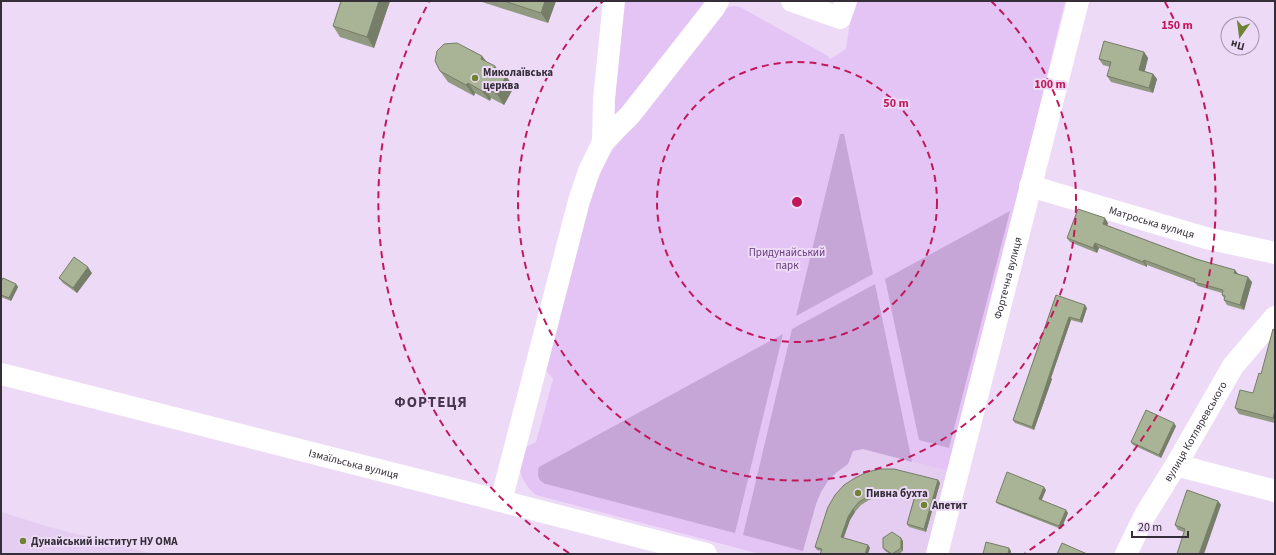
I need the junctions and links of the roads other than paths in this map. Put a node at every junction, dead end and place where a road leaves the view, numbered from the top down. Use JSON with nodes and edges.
{"nodes":[{"id":1,"x":614,"y":1,"type":"edge"},
{"id":2,"x":718,"y":1,"type":"edge"},
{"id":3,"x":792,"y":1,"type":"edge"},
{"id":4,"x":1078,"y":1,"type":"edge"},
{"id":5,"x":843,"y":10,"type":"edge"},
{"id":6,"x":603,"y":142,"type":"junction"},
{"id":7,"x":1030,"y":186,"type":"junction"},
{"id":8,"x":1275,"y":253,"type":"edge"},
{"id":9,"x":1275,"y":316,"type":"edge"},
{"id":10,"x":1,"y":374,"type":"edge"},
{"id":11,"x":1176,"y":465,"type":"junction"},
{"id":12,"x":1275,"y":491,"type":"edge"},
{"id":13,"x":501,"y":501,"type":"junction"},
{"id":14,"x":706,"y":554,"type":"edge"},
{"id":15,"x":937,"y":554,"type":"edge"},
{"id":16,"x":1126,"y":554,"type":"edge"}],
"edges":[{"from":1,"to":6,"type":"street"},
{"from":2,"to":6,"type":"street"},
{"from":3,"to":5,"type":"street"},
{"from":4,"to":7,"type":"street","name":"Фортечна вулиця"},
{"from":6,"to":13,"type":"street"},
{"from":7,"to":8,"type":"street","name":"Матроська вулиця"},
{"from":7,"to":15,"type":"street","name":"Фортечна вулиця"},
{"from":9,"to":11,"type":"street","name":"вулиця Котляревського"},
{"from":10,"to":13,"type":"street","name":"Ізмаїльська вулиця"},
{"from":11,"to":12,"type":"street"},
{"from":11,"to":16,"type":"street","name":"вулиця Котляревського"},
{"from":13,"to":14,"type":"street","name":"Ізмаїльська вулиця"}]}
